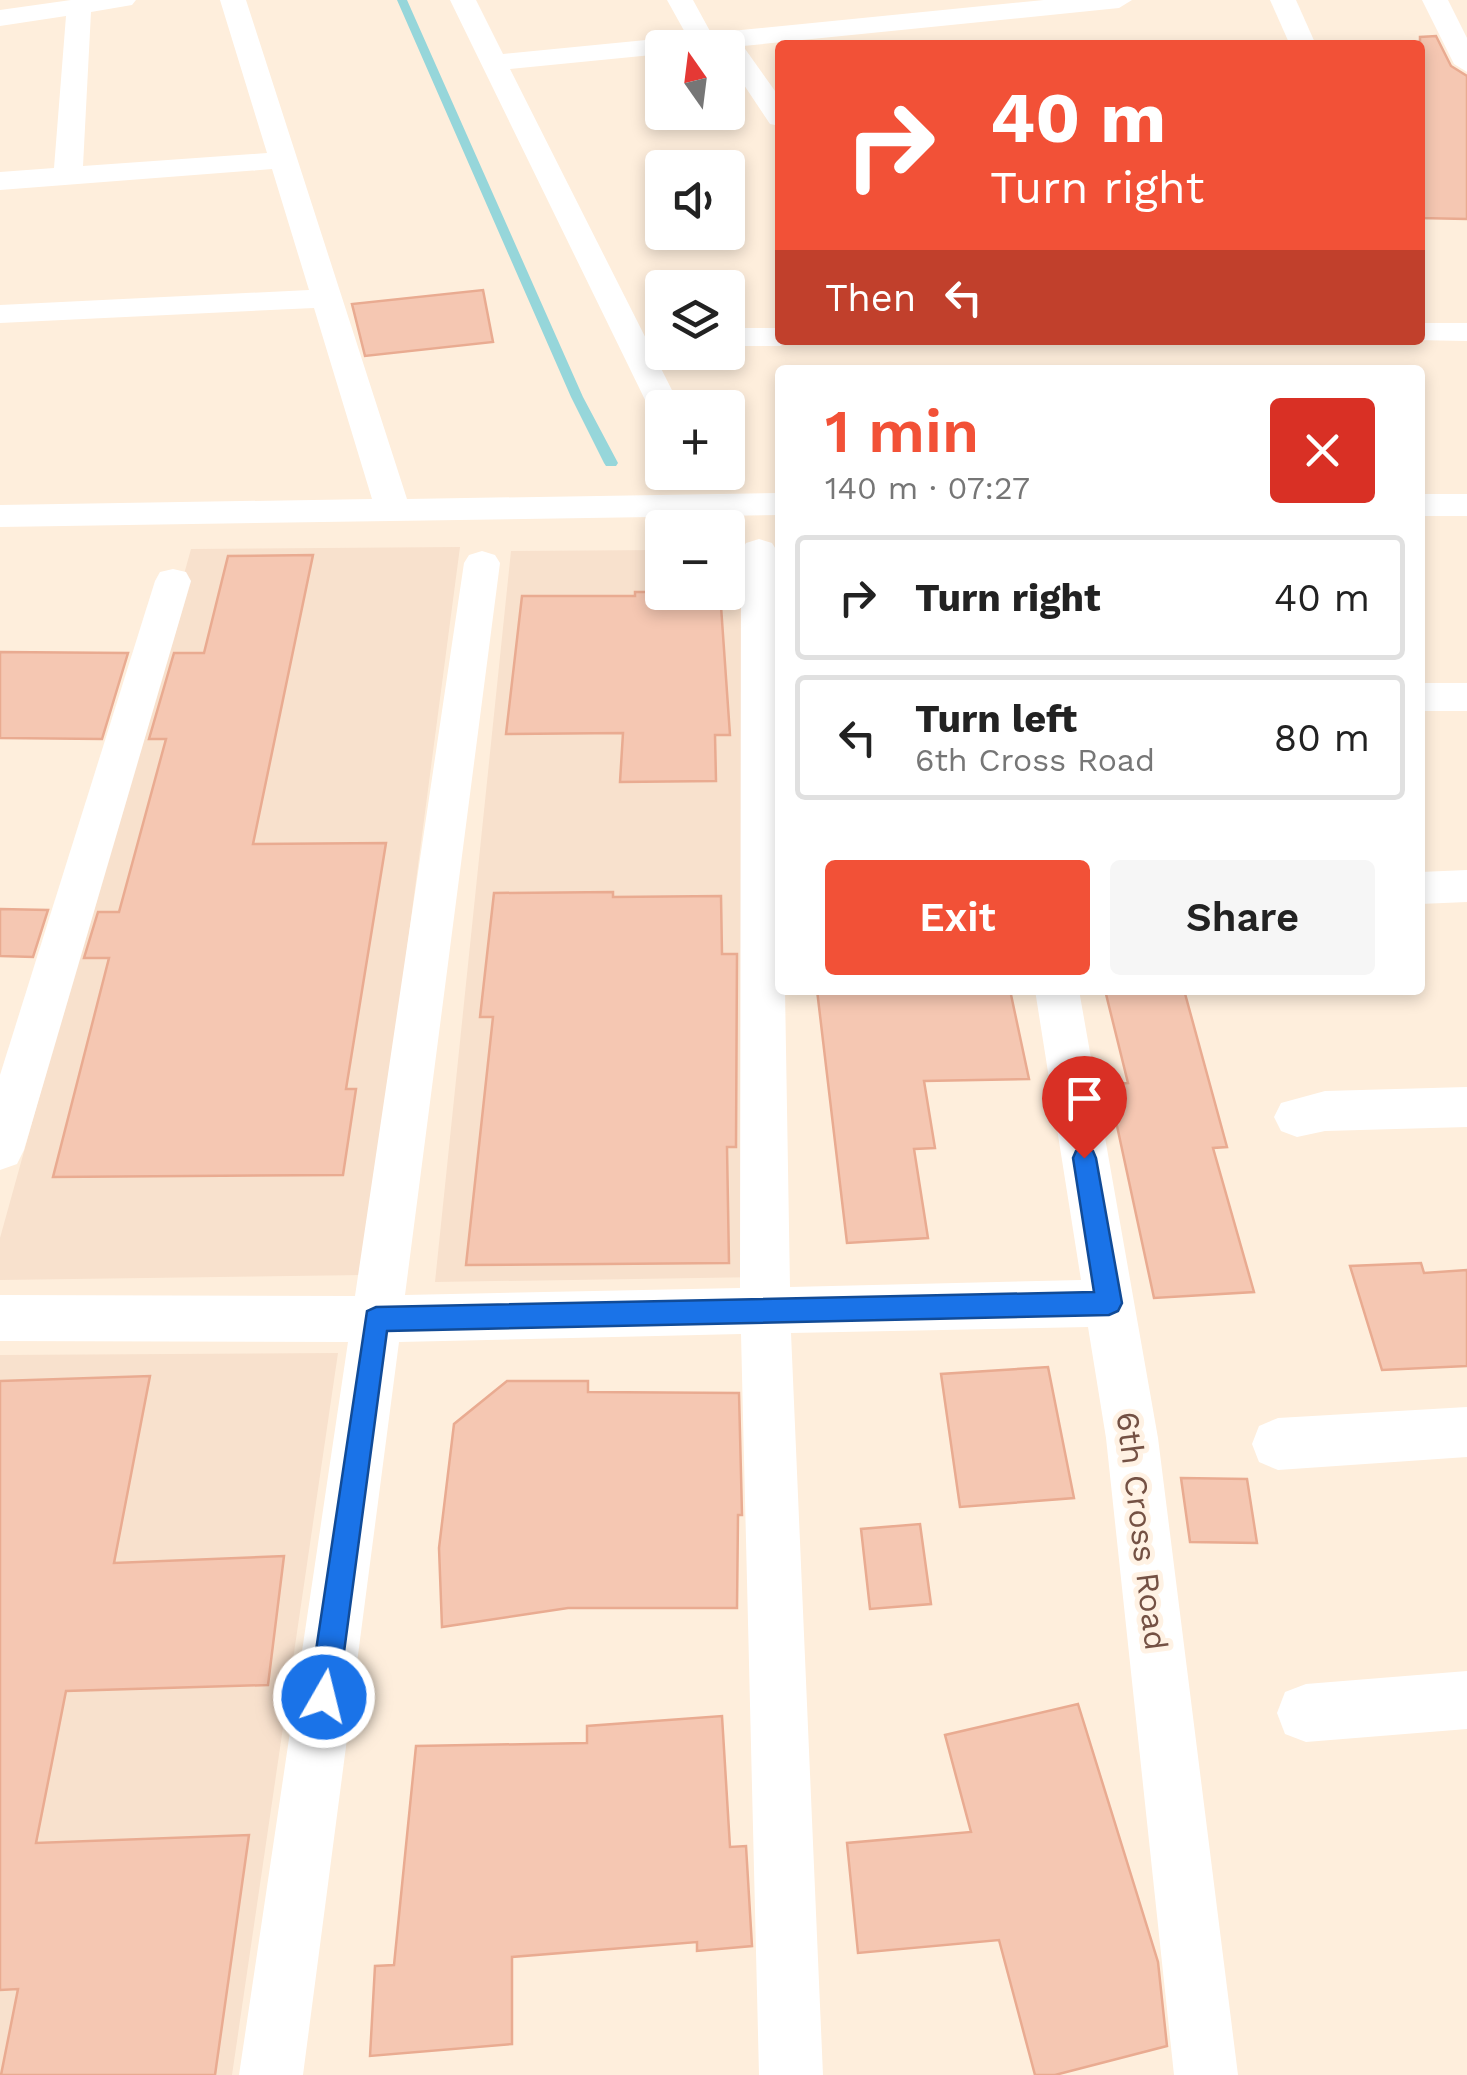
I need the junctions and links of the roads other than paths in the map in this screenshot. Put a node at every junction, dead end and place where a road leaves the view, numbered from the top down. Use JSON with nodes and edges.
{"nodes":[{"id":1,"x":123,"y":0,"type":"edge"},
{"id":2,"x":233,"y":0,"type":"edge"},
{"id":3,"x":463,"y":0,"type":"edge"},
{"id":4,"x":680,"y":0,"type":"edge"},
{"id":5,"x":1118,"y":0,"type":"edge"},
{"id":6,"x":1283,"y":0,"type":"edge"},
{"id":7,"x":1434,"y":0,"type":"edge"},
{"id":8,"x":79,"y":6,"type":"junction"},
{"id":9,"x":0,"y":18,"type":"edge"},
{"id":10,"x":936,"y":18,"type":"junction"},
{"id":11,"x":706,"y":30,"type":"edge"},
{"id":12,"x":745,"y":38,"type":"edge"},
{"id":13,"x":955,"y":40,"type":"edge"},
{"id":14,"x":1301,"y":40,"type":"edge"},
{"id":15,"x":645,"y":48,"type":"edge"},
{"id":16,"x":494,"y":63,"type":"junction"},
{"id":17,"x":1467,"y":64,"type":"edge"},
{"id":18,"x":745,"y":77,"type":"edge"},
{"id":19,"x":775,"y":112,"type":"edge"},
{"id":20,"x":283,"y":160,"type":"junction"},
{"id":21,"x":68,"y":176,"type":"junction"},
{"id":22,"x":0,"y":181,"type":"edge"},
{"id":23,"x":326,"y":298,"type":"junction"},
{"id":24,"x":0,"y":314,"type":"edge"},
{"id":25,"x":1425,"y":325,"type":"edge"},
{"id":26,"x":1467,"y":332,"type":"edge"},
{"id":27,"x":645,"y":334,"type":"edge"},
{"id":28,"x":745,"y":337,"type":"edge"},
{"id":29,"x":775,"y":337,"type":"edge"},
{"id":30,"x":706,"y":490,"type":"edge"},
{"id":31,"x":713,"y":504,"type":"junction"},
{"id":32,"x":775,"y":504,"type":"edge"},
{"id":33,"x":1425,"y":505,"type":"edge"},
{"id":34,"x":1467,"y":505,"type":"edge"},
{"id":35,"x":393,"y":510,"type":"junction"},
{"id":36,"x":0,"y":516,"type":"edge"},
{"id":37,"x":758,"y":551,"type":"dead end"},
{"id":38,"x":482,"y":562,"type":"dead end"},
{"id":39,"x":173,"y":581,"type":"dead end"},
{"id":40,"x":1425,"y":697,"type":"edge"},
{"id":41,"x":1467,"y":697,"type":"edge"},
{"id":42,"x":1467,"y":886,"type":"edge"},
{"id":43,"x":1425,"y":888,"type":"edge"},
{"id":44,"x":1059,"y":995,"type":"edge"},
{"id":45,"x":1467,"y":1107,"type":"edge"},
{"id":46,"x":1297,"y":1117,"type":"dead end"},
{"id":47,"x":0,"y":1150,"type":"edge"},
{"id":48,"x":1109,"y":1303,"type":"junction"},
{"id":49,"x":765,"y":1309,"type":"junction"},
{"id":50,"x":0,"y":1318,"type":"edge"},
{"id":51,"x":376,"y":1319,"type":"junction"},
{"id":52,"x":1467,"y":1432,"type":"edge"},
{"id":53,"x":1278,"y":1444,"type":"dead end"},
{"id":54,"x":1467,"y":1700,"type":"edge"},
{"id":55,"x":1306,"y":1713,"type":"dead end"},
{"id":56,"x":272,"y":2075,"type":"edge"},
{"id":57,"x":792,"y":2075,"type":"edge"},
{"id":58,"x":1206,"y":2075,"type":"edge"}],
"edges":[{"from":1,"to":8,"type":"street"},
{"from":2,"to":20,"type":"street"},
{"from":3,"to":16,"type":"street"},
{"from":4,"to":11,"type":"street"},
{"from":5,"to":10,"type":"street"},
{"from":6,"to":14,"type":"street"},
{"from":7,"to":17,"type":"street"},
{"from":8,"to":9,"type":"street"},
{"from":8,"to":21,"type":"street"},
{"from":10,"to":12,"type":"street"},
{"from":10,"to":13,"type":"street"},
{"from":15,"to":16,"type":"street"},
{"from":16,"to":27,"type":"street"},
{"from":18,"to":19,"type":"street"},
{"from":20,"to":21,"type":"street"},
{"from":20,"to":23,"type":"street"},
{"from":21,"to":22,"type":"street"},
{"from":23,"to":24,"type":"street"},
{"from":23,"to":35,"type":"street"},
{"from":25,"to":26,"type":"street"},
{"from":28,"to":29,"type":"street"},
{"from":30,"to":31,"type":"street"},
{"from":31,"to":32,"type":"street"},
{"from":31,"to":35,"type":"street"},
{"from":33,"to":34,"type":"street"},
{"from":35,"to":36,"type":"street"},
{"from":37,"to":49,"type":"street"},
{"from":38,"to":51,"type":"street"},
{"from":39,"to":47,"type":"street"},
{"from":40,"to":41,"type":"street"},
{"from":42,"to":43,"type":"street"},
{"from":44,"to":48,"type":"street","name":"6th Cross Road"},
{"from":45,"to":46,"type":"street"},
{"from":48,"to":49,"type":"street"},
{"from":48,"to":58,"type":"street","name":"6th Cross Road"},
{"from":49,"to":51,"type":"street"},
{"from":49,"to":57,"type":"street"},
{"from":50,"to":51,"type":"street"},
{"from":51,"to":56,"type":"street"},
{"from":52,"to":53,"type":"street"},
{"from":54,"to":55,"type":"street"}]}
